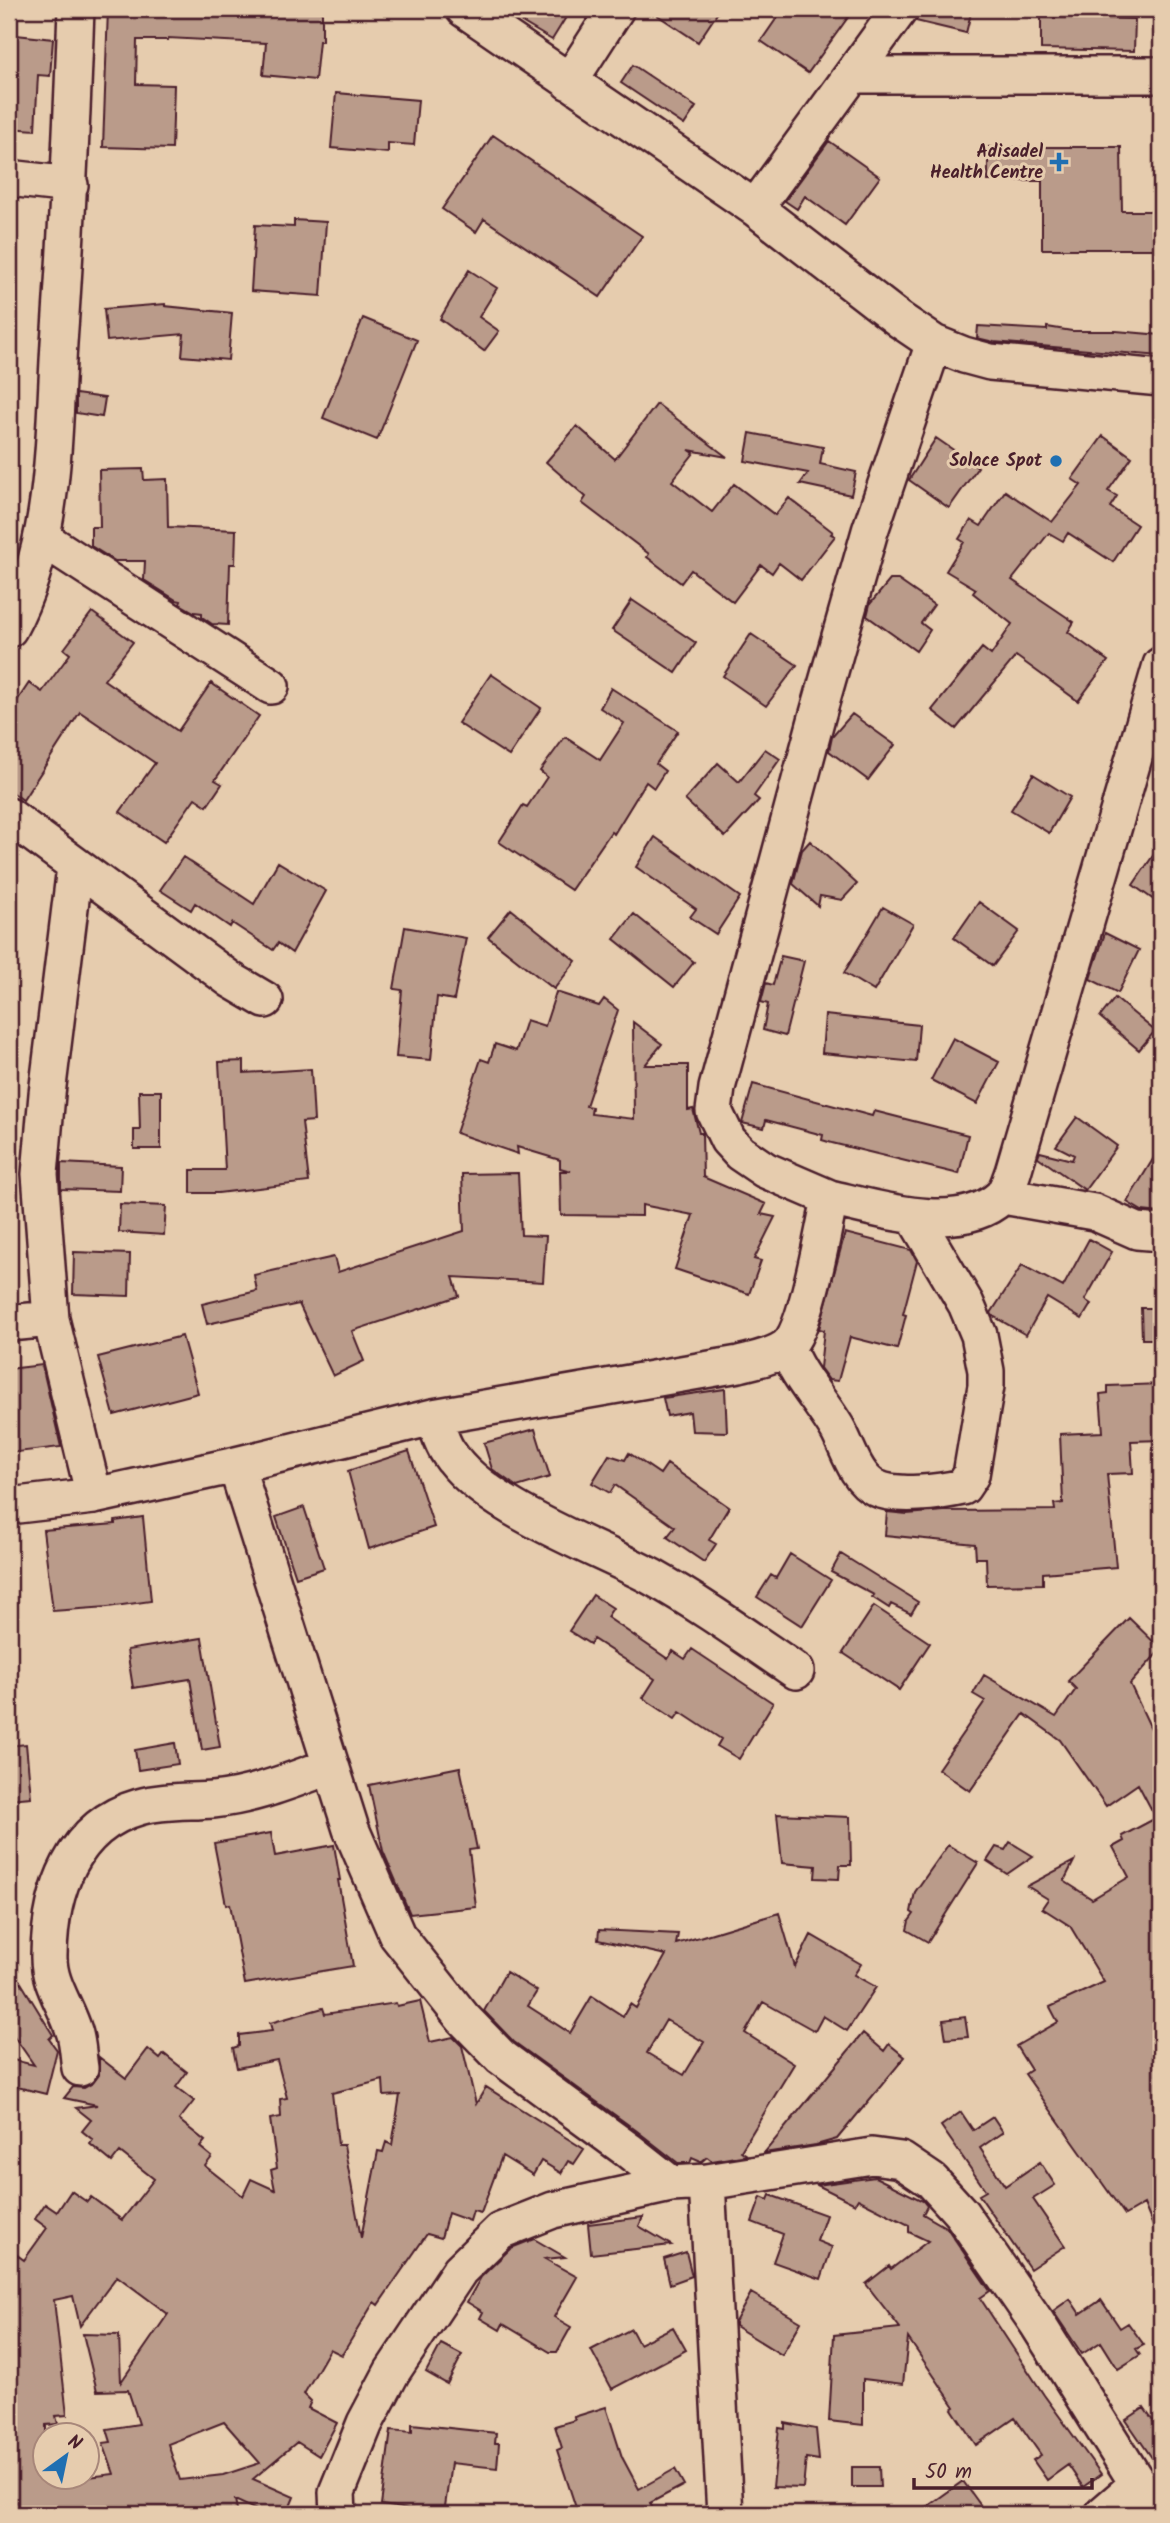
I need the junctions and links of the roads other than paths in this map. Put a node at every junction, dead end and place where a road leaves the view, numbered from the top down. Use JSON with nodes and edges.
{"nodes":[{"id":1,"x":76,"y":9,"type":"edge"},
{"id":2,"x":464,"y":9,"type":"edge"},
{"id":3,"x":616,"y":9,"type":"edge"},
{"id":4,"x":900,"y":9,"type":"edge"},
{"id":5,"x":852,"y":75,"type":"junction"},
{"id":6,"x":1161,"y":75,"type":"edge"},
{"id":7,"x":569,"y":82,"type":"junction"},
{"id":8,"x":9,"y":178,"type":"edge"},
{"id":9,"x":70,"y":185,"type":"junction"},
{"id":10,"x":755,"y":208,"type":"junction"},
{"id":11,"x":934,"y":343,"type":"junction"},
{"id":12,"x":1161,"y":378,"type":"edge"},
{"id":13,"x":43,"y":538,"type":"junction"},
{"id":14,"x":9,"y":629,"type":"edge"},
{"id":15,"x":1161,"y":665,"type":"edge"},
{"id":16,"x":271,"y":687,"type":"dead end"},
{"id":17,"x":9,"y":817,"type":"edge"},
{"id":18,"x":75,"y":867,"type":"junction"},
{"id":19,"x":265,"y":1000,"type":"dead end"},
{"id":20,"x":1003,"y":1196,"type":"junction"},
{"id":21,"x":831,"y":1198,"type":"junction"},
{"id":22,"x":915,"y":1218,"type":"junction"},
{"id":23,"x":1161,"y":1233,"type":"edge"},
{"id":24,"x":51,"y":1319,"type":"junction"},
{"id":25,"x":9,"y":1323,"type":"edge"},
{"id":26,"x":787,"y":1347,"type":"junction"},
{"id":27,"x":433,"y":1417,"type":"junction"},
{"id":28,"x":236,"y":1465,"type":"junction"},
{"id":29,"x":94,"y":1496,"type":"junction"},
{"id":30,"x":9,"y":1506,"type":"edge"},
{"id":31,"x":796,"y":1671,"type":"dead end"},
{"id":32,"x":331,"y":1766,"type":"junction"},
{"id":33,"x":80,"y":2068,"type":"dead end"},
{"id":34,"x":707,"y":2182,"type":"junction"},
{"id":35,"x":671,"y":2184,"type":"junction"},
{"id":36,"x":1138,"y":2484,"type":"junction"},
{"id":37,"x":1161,"y":2513,"type":"edge"},
{"id":38,"x":338,"y":2514,"type":"edge"},
{"id":39,"x":725,"y":2514,"type":"edge"},
{"id":40,"x":1103,"y":2514,"type":"edge"}],
"edges":[{"from":1,"to":9,"type":"street"},
{"from":2,"to":7,"type":"street"},
{"from":3,"to":7,"type":"street"},
{"from":4,"to":5,"type":"street"},
{"from":5,"to":6,"type":"street"},
{"from":5,"to":10,"type":"street"},
{"from":7,"to":10,"type":"street"},
{"from":8,"to":9,"type":"street"},
{"from":9,"to":13,"type":"street"},
{"from":10,"to":11,"type":"street"},
{"from":11,"to":12,"type":"street"},
{"from":11,"to":21,"type":"street"},
{"from":13,"to":14,"type":"street"},
{"from":13,"to":16,"type":"street"},
{"from":15,"to":20,"type":"street"},
{"from":17,"to":18,"type":"street"},
{"from":18,"to":19,"type":"street"},
{"from":18,"to":24,"type":"street"},
{"from":20,"to":22,"type":"street"},
{"from":20,"to":23,"type":"street"},
{"from":21,"to":22,"type":"street"},
{"from":21,"to":26,"type":"street"},
{"from":22,"to":26,"type":"street"},
{"from":24,"to":25,"type":"street"},
{"from":24,"to":29,"type":"street"},
{"from":26,"to":27,"type":"street"},
{"from":27,"to":28,"type":"street"},
{"from":27,"to":31,"type":"street"},
{"from":28,"to":29,"type":"street"},
{"from":28,"to":32,"type":"street"},
{"from":29,"to":30,"type":"street"},
{"from":32,"to":33,"type":"street"},
{"from":32,"to":35,"type":"street"},
{"from":34,"to":35,"type":"street"},
{"from":34,"to":36,"type":"street"},
{"from":34,"to":39,"type":"street"},
{"from":35,"to":38,"type":"street"},
{"from":36,"to":37,"type":"street"},
{"from":36,"to":40,"type":"street"}]}
